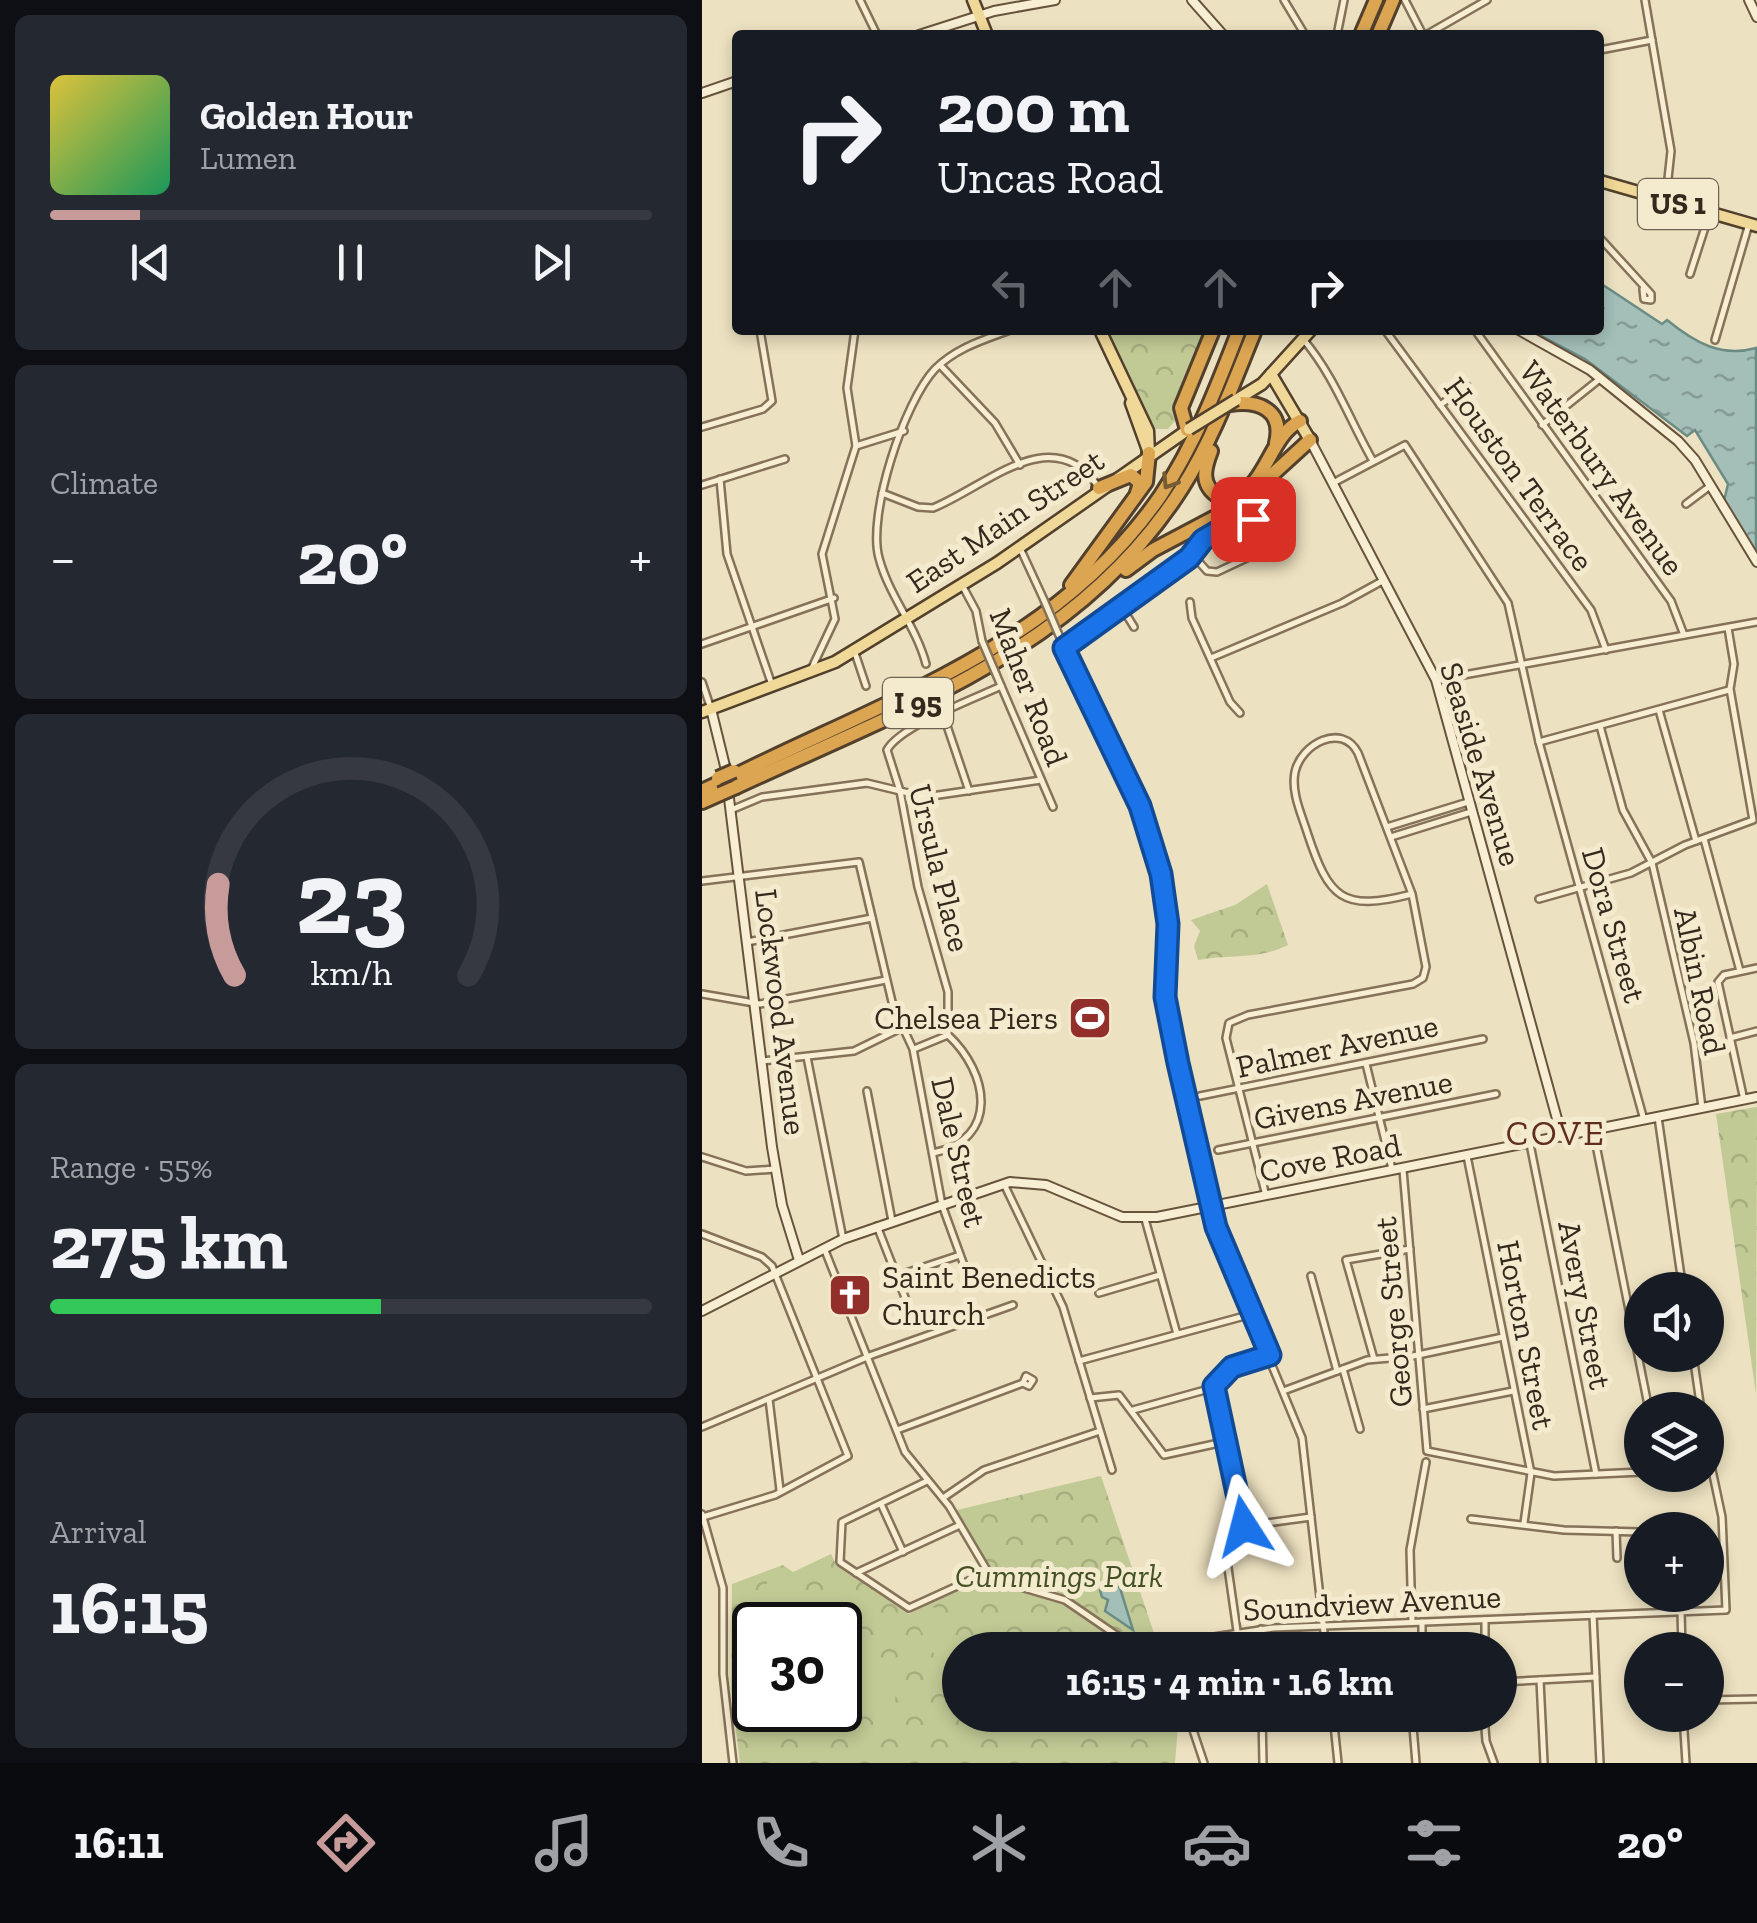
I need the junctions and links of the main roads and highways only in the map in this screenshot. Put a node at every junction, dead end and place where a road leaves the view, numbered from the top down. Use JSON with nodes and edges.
{"nodes":[{"id":1,"x":974,"y":0,"type":"edge"},
{"id":2,"x":1054,"y":0,"type":"edge"},
{"id":3,"x":1193,"y":0,"type":"edge"},
{"id":4,"x":1376,"y":0,"type":"edge"},
{"id":5,"x":1393,"y":0,"type":"edge"},
{"id":6,"x":1749,"y":0,"type":"edge"},
{"id":7,"x":979,"y":16,"type":"junction"},
{"id":8,"x":1756,"y":17,"type":"edge"},
{"id":9,"x":937,"y":30,"type":"edge"},
{"id":10,"x":984,"y":30,"type":"edge"},
{"id":11,"x":1218,"y":30,"type":"edge"},
{"id":12,"x":1363,"y":30,"type":"edge"},
{"id":13,"x":1380,"y":30,"type":"edge"},
{"id":14,"x":732,"y":83,"type":"edge"},
{"id":15,"x":702,"y":92,"type":"edge"},
{"id":16,"x":1604,"y":187,"type":"edge"},
{"id":17,"x":1753,"y":225,"type":"edge"},
{"id":18,"x":1102,"y":335,"type":"edge"},
{"id":19,"x":1211,"y":335,"type":"edge"},
{"id":20,"x":1247,"y":335,"type":"edge"},
{"id":21,"x":1248,"y":335,"type":"edge"},
{"id":22,"x":1248,"y":335,"type":"edge"},
{"id":23,"x":1306,"y":335,"type":"edge"},
{"id":24,"x":1527,"y":335,"type":"edge"},
{"id":25,"x":1271,"y":374,"type":"junction"},
{"id":26,"x":1233,"y":402,"type":"junction"},
{"id":27,"x":1136,"y":416,"type":"junction"},
{"id":28,"x":1300,"y":421,"type":"junction"},
{"id":29,"x":1187,"y":430,"type":"junction"},
{"id":30,"x":1149,"y":433,"type":"junction"},
{"id":31,"x":1310,"y":440,"type":"junction"},
{"id":32,"x":1149,"y":454,"type":"junction"},
{"id":33,"x":1268,"y":464,"type":"junction"},
{"id":34,"x":1099,"y":488,"type":"junction"},
{"id":35,"x":1122,"y":517,"type":"junction"},
{"id":36,"x":1756,"y":562,"type":"edge"},
{"id":37,"x":1088,"y":598,"type":"junction"},
{"id":38,"x":1010,"y":640,"type":"junction"},
{"id":39,"x":706,"y":711,"type":"edge"},
{"id":40,"x":734,"y":778,"type":"junction"},
{"id":41,"x":719,"y":785,"type":"junction"},
{"id":42,"x":702,"y":788,"type":"edge"},
{"id":43,"x":702,"y":802,"type":"edge"},
{"id":44,"x":1756,"y":1097,"type":"edge"},
{"id":45,"x":1562,"y":1137,"type":"junction"},
{"id":46,"x":800,"y":1260,"type":"junction"},
{"id":47,"x":702,"y":1311,"type":"edge"}],
"edges":[{"from":1,"to":7,"type":"main road"},
{"from":2,"to":7,"type":"main road"},
{"from":3,"to":11,"type":"main road"},
{"from":4,"to":12,"type":"highway"},
{"from":5,"to":13,"type":"highway"},
{"from":6,"to":8,"type":"main road"},
{"from":7,"to":9,"type":"main road"},
{"from":7,"to":10,"type":"main road"},
{"from":14,"to":15,"type":"main road"},
{"from":16,"to":17,"type":"main road","number":"US 1"},
{"from":18,"to":27,"type":"main road"},
{"from":19,"to":29,"type":"highway"},
{"from":20,"to":38,"type":"highway","number":"I 95","one_way":true},
{"from":21,"to":33,"type":"highway"},
{"from":22,"to":37,"type":"highway","number":"I 95"},
{"from":23,"to":25,"type":"main road","name":"East Main Street"},
{"from":24,"to":36,"type":"main road"},
{"from":25,"to":26,"type":"main road","name":"East Main Street"},
{"from":25,"to":28,"type":"main road","name":"Seaside Avenue"},
{"from":26,"to":29,"type":"main road","name":"East Main Street","bridge":true},
{"from":26,"to":33,"type":"highway"},
{"from":27,"to":30,"type":"main road"},
{"from":27,"to":32,"type":"main road"},
{"from":28,"to":31,"type":"main road","name":"Seaside Avenue"},
{"from":28,"to":33,"type":"highway"},
{"from":29,"to":30,"type":"main road"},
{"from":29,"to":32,"type":"main road","name":"East Main Street"},
{"from":30,"to":32,"type":"main road"},
{"from":31,"to":37,"type":"highway"},
{"from":31,"to":45,"type":"main road","name":"Seaside Avenue"},
{"from":32,"to":34,"type":"main road","name":"East Main Street"},
{"from":32,"to":35,"type":"highway"},
{"from":34,"to":35,"type":"highway"},
{"from":34,"to":39,"type":"main road","name":"East Main Street"},
{"from":35,"to":38,"type":"highway"},
{"from":37,"to":40,"type":"highway","number":"I 95"},
{"from":38,"to":40,"type":"highway","number":"I 95"},
{"from":39,"to":46,"type":"main road","name":"Lockwood Avenue"},
{"from":40,"to":41,"type":"highway","bridge":true},
{"from":41,"to":42,"type":"highway"},
{"from":41,"to":43,"type":"highway"},
{"from":44,"to":45,"type":"main road","name":"Cove Road"},
{"from":45,"to":46,"type":"main road","name":"Cove Road"},
{"from":46,"to":47,"type":"main road","name":"Cove Road"}]}
